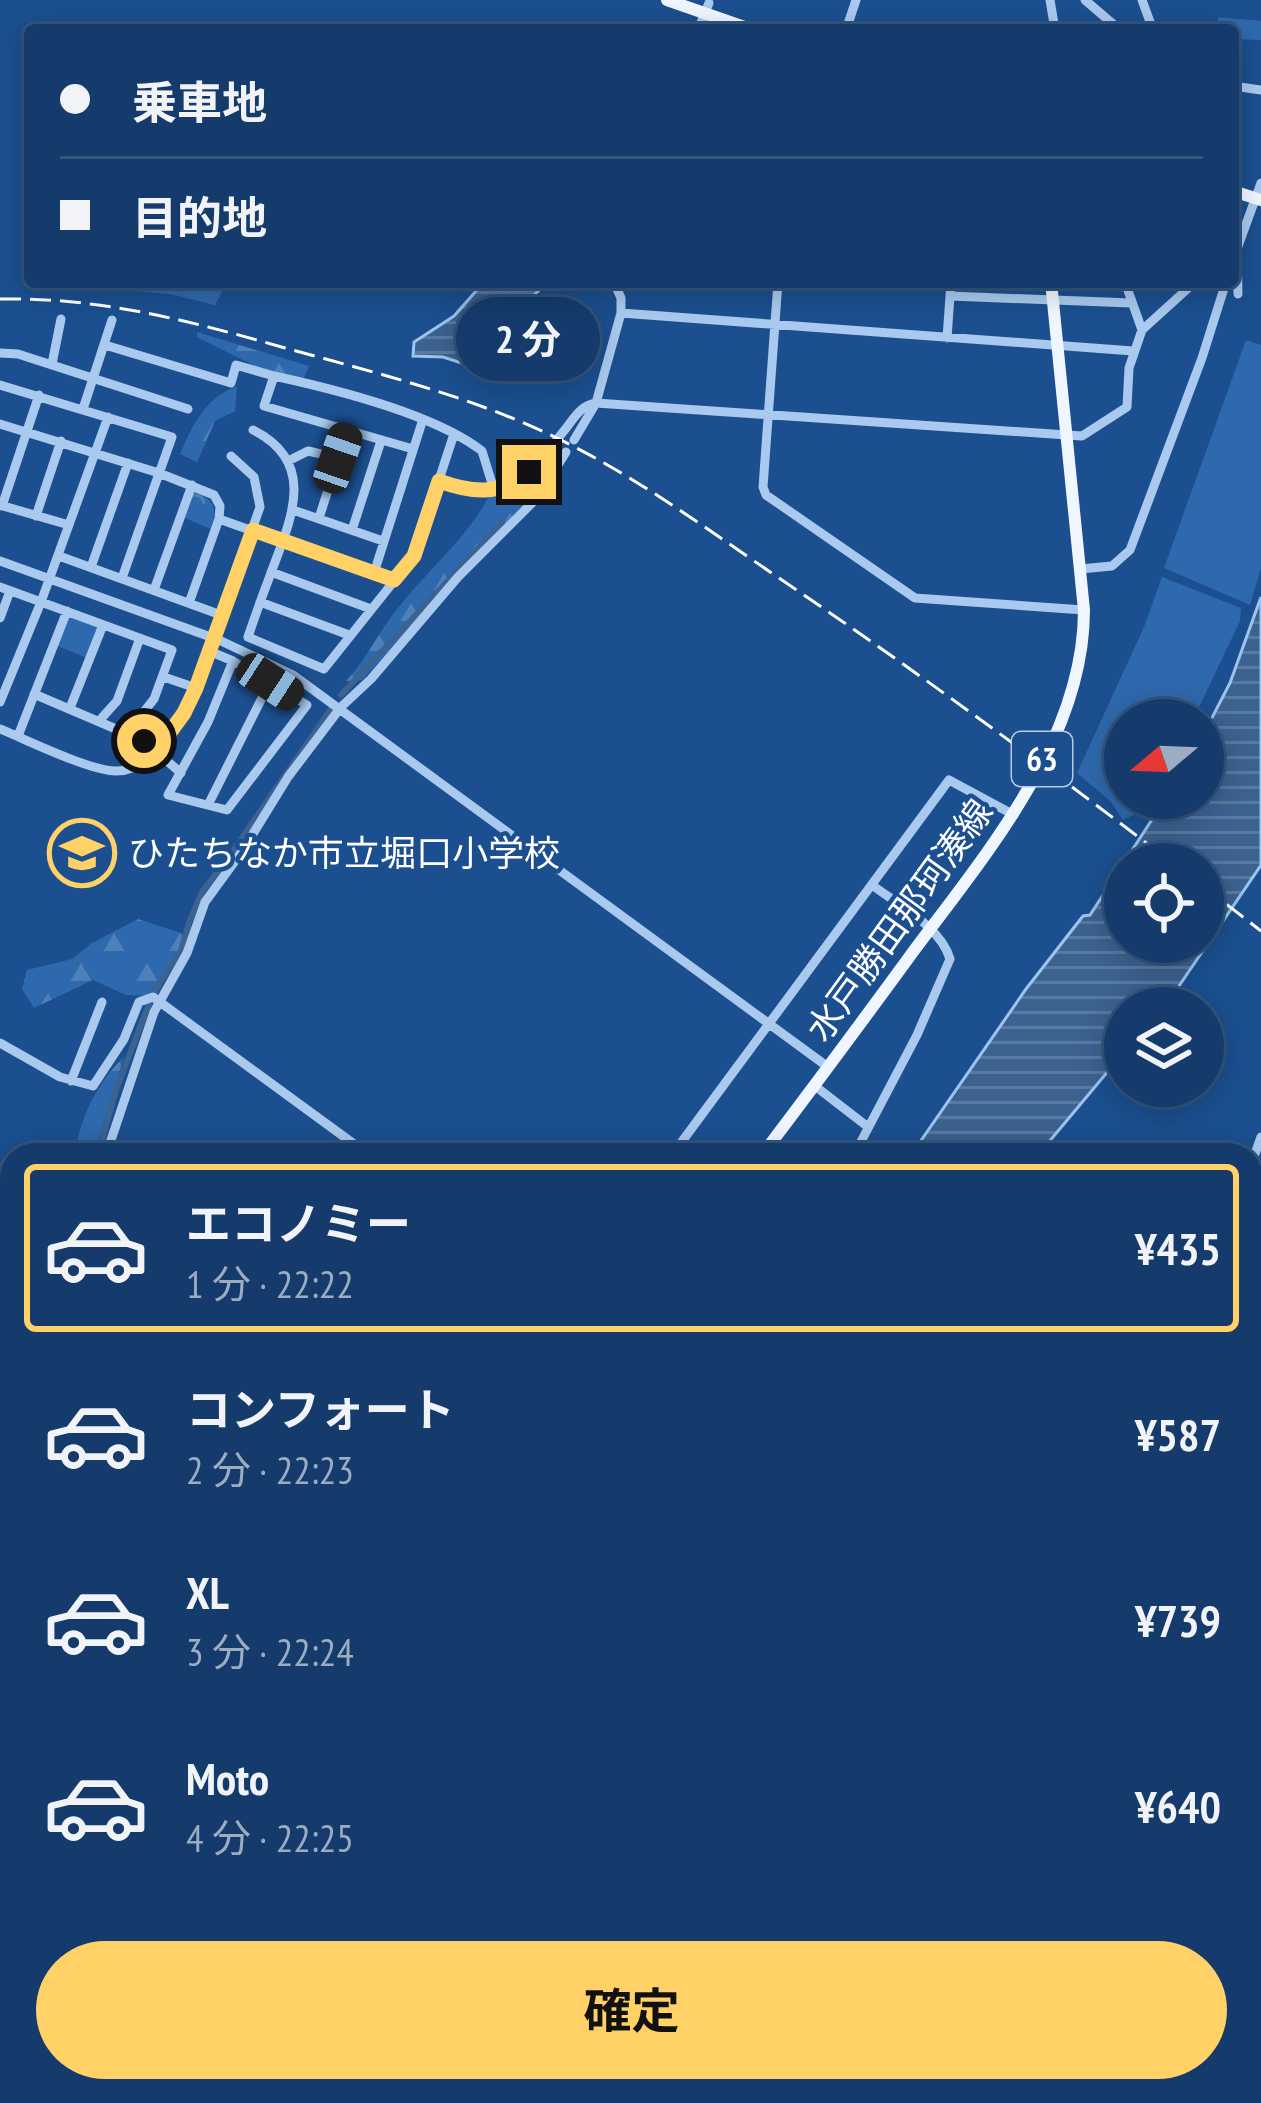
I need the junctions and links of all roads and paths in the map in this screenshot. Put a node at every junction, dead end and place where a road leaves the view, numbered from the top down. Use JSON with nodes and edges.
{"nodes":[{"id":1,"x":694,"y":0,"type":"edge"},
{"id":2,"x":1085,"y":0,"type":"edge"},
{"id":3,"x":669,"y":1,"type":"edge"},
{"id":4,"x":707,"y":9,"type":"junction"},
{"id":5,"x":701,"y":24,"type":"edge"},
{"id":6,"x":740,"y":24,"type":"edge"},
{"id":7,"x":1113,"y":24,"type":"edge"},
{"id":8,"x":1261,"y":183,"type":"edge"},
{"id":9,"x":1259,"y":200,"type":"edge"},
{"id":10,"x":1239,"y":243,"type":"edge"},
{"id":11,"x":617,"y":288,"type":"edge"},
{"id":12,"x":778,"y":288,"type":"edge"},
{"id":13,"x":951,"y":288,"type":"edge"},
{"id":14,"x":1052,"y":288,"type":"edge"},
{"id":15,"x":1127,"y":288,"type":"edge"},
{"id":16,"x":1188,"y":288,"type":"edge"},
{"id":17,"x":1224,"y":288,"type":"edge"},
{"id":18,"x":1237,"y":288,"type":"edge"},
{"id":19,"x":1238,"y":294,"type":"dead end"},
{"id":20,"x":950,"y":296,"type":"junction"},
{"id":21,"x":1053,"y":302,"type":"junction"},
{"id":22,"x":1131,"y":303,"type":"junction"},
{"id":23,"x":621,"y":314,"type":"junction"},
{"id":24,"x":61,"y":319,"type":"dead end"},
{"id":25,"x":112,"y":320,"type":"dead end"},
{"id":26,"x":775,"y":325,"type":"junction"},
{"id":27,"x":1142,"y":330,"type":"junction"},
{"id":28,"x":947,"y":338,"type":"junction"},
{"id":29,"x":105,"y":345,"type":"junction"},
{"id":30,"x":1057,"y":346,"type":"junction"},
{"id":31,"x":1133,"y":351,"type":"junction"},
{"id":32,"x":0,"y":353,"type":"edge"},
{"id":33,"x":52,"y":364,"type":"junction"},
{"id":34,"x":274,"y":376,"type":"junction"},
{"id":35,"x":94,"y":378,"type":"junction"},
{"id":36,"x":0,"y":385,"type":"edge"},
{"id":37,"x":39,"y":395,"type":"junction"},
{"id":38,"x":596,"y":403,"type":"junction"},
{"id":39,"x":83,"y":409,"type":"junction"},
{"id":40,"x":188,"y":409,"type":"dead end"},
{"id":41,"x":769,"y":416,"type":"junction"},
{"id":42,"x":108,"y":417,"type":"junction"},
{"id":43,"x":423,"y":418,"type":"junction"},
{"id":44,"x":0,"y":424,"type":"edge"},
{"id":45,"x":27,"y":430,"type":"junction"},
{"id":46,"x":253,"y":430,"type":"dead end"},
{"id":47,"x":347,"y":431,"type":"junction"},
{"id":48,"x":454,"y":434,"type":"junction"},
{"id":49,"x":1065,"y":435,"type":"junction"},
{"id":50,"x":574,"y":440,"type":"dead end"},
{"id":51,"x":61,"y":441,"type":"junction"},
{"id":52,"x":381,"y":441,"type":"junction"},
{"id":53,"x":413,"y":449,"type":"junction"},
{"id":54,"x":96,"y":452,"type":"junction"},
{"id":55,"x":566,"y":452,"type":"dead end"},
{"id":56,"x":231,"y":456,"type":"dead end"},
{"id":57,"x":338,"y":458,"type":"junction"},
{"id":58,"x":288,"y":461,"type":"junction"},
{"id":59,"x":128,"y":464,"type":"junction"},
{"id":60,"x":159,"y":473,"type":"junction"},
{"id":61,"x":439,"y":481,"type":"junction"},
{"id":62,"x":192,"y":484,"type":"junction"},
{"id":63,"x":494,"y":490,"type":"junction"},
{"id":64,"x":1,"y":506,"type":"edge"},
{"id":65,"x":293,"y":510,"type":"junction"},
{"id":66,"x":36,"y":516,"type":"junction"},
{"id":67,"x":319,"y":518,"type":"junction"},
{"id":68,"x":219,"y":519,"type":"junction"},
{"id":69,"x":69,"y":525,"type":"junction"},
{"id":70,"x":253,"y":530,"type":"junction"},
{"id":71,"x":352,"y":530,"type":"junction"},
{"id":72,"x":283,"y":540,"type":"junction"},
{"id":73,"x":383,"y":541,"type":"junction"},
{"id":74,"x":58,"y":556,"type":"junction"},
{"id":75,"x":0,"y":561,"type":"edge"},
{"id":76,"x":91,"y":567,"type":"junction"},
{"id":77,"x":1080,"y":569,"type":"junction"},
{"id":78,"x":271,"y":572,"type":"junction"},
{"id":79,"x":374,"y":573,"type":"junction"},
{"id":80,"x":122,"y":578,"type":"junction"},
{"id":81,"x":50,"y":579,"type":"junction"},
{"id":82,"x":394,"y":580,"type":"junction"},
{"id":83,"x":5,"y":589,"type":"edge"},
{"id":84,"x":154,"y":590,"type":"junction"},
{"id":85,"x":41,"y":602,"type":"junction"},
{"id":86,"x":260,"y":602,"type":"junction"},
{"id":87,"x":189,"y":603,"type":"junction"},
{"id":88,"x":371,"y":609,"type":"junction"},
{"id":89,"x":1084,"y":610,"type":"junction"},
{"id":90,"x":67,"y":611,"type":"junction"},
{"id":91,"x":221,"y":615,"type":"junction"},
{"id":92,"x":0,"y":618,"type":"edge"},
{"id":93,"x":103,"y":625,"type":"junction"},
{"id":94,"x":350,"y":635,"type":"junction"},
{"id":95,"x":140,"y":638,"type":"junction"},
{"id":96,"x":210,"y":647,"type":"junction"},
{"id":97,"x":233,"y":661,"type":"junction"},
{"id":98,"x":164,"y":676,"type":"junction"},
{"id":99,"x":270,"y":682,"type":"junction"},
{"id":100,"x":196,"y":688,"type":"junction"},
{"id":101,"x":34,"y":694,"type":"junction"},
{"id":102,"x":0,"y":702,"type":"edge"},
{"id":103,"x":341,"y":707,"type":"junction"},
{"id":104,"x":70,"y":708,"type":"junction"},
{"id":105,"x":99,"y":722,"type":"junction"},
{"id":106,"x":0,"y":729,"type":"edge"},
{"id":107,"x":127,"y":733,"type":"junction"},
{"id":108,"x":18,"y":736,"type":"junction"},
{"id":109,"x":157,"y":750,"type":"junction"},
{"id":110,"x":182,"y":773,"type":"junction"},
{"id":111,"x":208,"y":805,"type":"junction"},
{"id":112,"x":1014,"y":815,"type":"junction"},
{"id":113,"x":872,"y":885,"type":"junction"},
{"id":114,"x":930,"y":929,"type":"junction"},
{"id":115,"x":159,"y":999,"type":"junction"},
{"id":116,"x":102,"y":1002,"type":"dead end"},
{"id":117,"x":770,"y":1023,"type":"junction"},
{"id":118,"x":0,"y":1043,"type":"edge"},
{"id":119,"x":828,"y":1067,"type":"junction"},
{"id":120,"x":71,"y":1081,"type":"junction"},
{"id":121,"x":814,"y":1086,"type":"junction"},
{"id":122,"x":868,"y":1127,"type":"junction"},
{"id":123,"x":109,"y":1143,"type":"edge"},
{"id":124,"x":353,"y":1143,"type":"edge"},
{"id":125,"x":681,"y":1143,"type":"edge"},
{"id":126,"x":771,"y":1143,"type":"edge"},
{"id":127,"x":860,"y":1143,"type":"edge"},
{"id":128,"x":0,"y":1700,"type":"edge"},
{"id":129,"x":0,"y":1712,"type":"edge"}],
"edges":[{"from":1,"to":3,"type":"street"},
{"from":2,"to":7,"type":"street"},
{"from":3,"to":4,"type":"main road"},
{"from":4,"to":5,"type":"street"},
{"from":4,"to":6,"type":"main road"},
{"from":8,"to":9,"type":"street"},
{"from":9,"to":10,"type":"street"},
{"from":11,"to":23,"type":"street"},
{"from":12,"to":26,"type":"street"},
{"from":13,"to":20,"type":"street"},
{"from":14,"to":21,"type":"main road","name":"水戸勝田那珂湊線","number":"63"},
{"from":15,"to":22,"type":"street"},
{"from":16,"to":27,"type":"street"},
{"from":17,"to":77,"type":"street"},
{"from":18,"to":19,"type":"street"},
{"from":20,"to":21,"type":"street"},
{"from":20,"to":28,"type":"street"},
{"from":21,"to":22,"type":"street"},
{"from":21,"to":30,"type":"main road","name":"水戸勝田那珂湊線","number":"63"},
{"from":22,"to":27,"type":"street"},
{"from":23,"to":26,"type":"street"},
{"from":23,"to":38,"type":"street"},
{"from":24,"to":33,"type":"street"},
{"from":25,"to":29,"type":"street"},
{"from":26,"to":28,"type":"street"},
{"from":26,"to":41,"type":"street"},
{"from":27,"to":31,"type":"street"},
{"from":28,"to":30,"type":"street"},
{"from":29,"to":34,"type":"street"},
{"from":29,"to":35,"type":"street"},
{"from":30,"to":31,"type":"street"},
{"from":30,"to":49,"type":"main road","name":"水戸勝田那珂湊線","number":"63"},
{"from":31,"to":49,"type":"street"},
{"from":32,"to":33,"type":"street"},
{"from":33,"to":35,"type":"street"},
{"from":34,"to":43,"type":"street"},
{"from":34,"to":47,"type":"street"},
{"from":35,"to":39,"type":"street"},
{"from":35,"to":40,"type":"street"},
{"from":36,"to":37,"type":"street"},
{"from":37,"to":39,"type":"street"},
{"from":37,"to":45,"type":"street"},
{"from":38,"to":41,"type":"street"},
{"from":38,"to":50,"type":"street"},
{"from":38,"to":63,"type":"street"},
{"from":39,"to":42,"type":"street"},
{"from":41,"to":49,"type":"street"},
{"from":41,"to":89,"type":"street"},
{"from":42,"to":54,"type":"street"},
{"from":42,"to":60,"type":"street"},
{"from":43,"to":48,"type":"street"},
{"from":43,"to":53,"type":"street"},
{"from":44,"to":45,"type":"street"},
{"from":45,"to":51,"type":"street"},
{"from":45,"to":64,"type":"street"},
{"from":46,"to":58,"type":"street"},
{"from":47,"to":52,"type":"street"},
{"from":47,"to":57,"type":"street"},
{"from":48,"to":61,"type":"street"},
{"from":48,"to":63,"type":"street"},
{"from":49,"to":77,"type":"main road","name":"水戸勝田那珂湊線","number":"63"},
{"from":51,"to":54,"type":"street"},
{"from":51,"to":66,"type":"street"},
{"from":52,"to":53,"type":"street"},
{"from":52,"to":71,"type":"street"},
{"from":53,"to":73,"type":"street"},
{"from":54,"to":59,"type":"street"},
{"from":54,"to":69,"type":"street"},
{"from":55,"to":103,"type":"street"},
{"from":56,"to":70,"type":"street"},
{"from":57,"to":58,"type":"street"},
{"from":57,"to":67,"type":"street"},
{"from":58,"to":65,"type":"street"},
{"from":59,"to":60,"type":"street"},
{"from":59,"to":76,"type":"street"},
{"from":60,"to":62,"type":"street"},
{"from":60,"to":80,"type":"street"},
{"from":61,"to":63,"type":"street"},
{"from":61,"to":82,"type":"street"},
{"from":62,"to":68,"type":"street"},
{"from":62,"to":84,"type":"street"},
{"from":64,"to":66,"type":"street"},
{"from":65,"to":67,"type":"street"},
{"from":65,"to":72,"type":"street"},
{"from":66,"to":69,"type":"street"},
{"from":67,"to":71,"type":"street"},
{"from":68,"to":70,"type":"street"},
{"from":68,"to":87,"type":"street"},
{"from":69,"to":74,"type":"street"},
{"from":70,"to":72,"type":"street"},
{"from":70,"to":91,"type":"street"},
{"from":71,"to":73,"type":"street"},
{"from":72,"to":78,"type":"street"},
{"from":72,"to":79,"type":"street"},
{"from":73,"to":79,"type":"street"},
{"from":74,"to":76,"type":"street"},
{"from":74,"to":81,"type":"street"},
{"from":75,"to":81,"type":"street"},
{"from":76,"to":80,"type":"street"},
{"from":77,"to":89,"type":"main road","name":"水戸勝田那珂湊線","number":"63"},
{"from":78,"to":86,"type":"street"},
{"from":78,"to":88,"type":"street"},
{"from":79,"to":82,"type":"street"},
{"from":80,"to":84,"type":"street"},
{"from":81,"to":85,"type":"street"},
{"from":81,"to":103,"type":"street"},
{"from":82,"to":88,"type":"street"},
{"from":83,"to":85,"type":"street"},
{"from":83,"to":92,"type":"street"},
{"from":84,"to":87,"type":"street"},
{"from":85,"to":90,"type":"street"},
{"from":85,"to":102,"type":"street"},
{"from":86,"to":94,"type":"street"},
{"from":86,"to":94,"type":"street"},
{"from":87,"to":91,"type":"street"},
{"from":88,"to":94,"type":"street"},
{"from":89,"to":112,"type":"main road","name":"水戸勝田那珂湊線","number":"63"},
{"from":90,"to":93,"type":"street"},
{"from":90,"to":101,"type":"street"},
{"from":91,"to":96,"type":"street","bridge":true},
{"from":93,"to":95,"type":"street"},
{"from":93,"to":104,"type":"street"},
{"from":95,"to":98,"type":"street"},
{"from":95,"to":105,"type":"street"},
{"from":96,"to":97,"type":"street"},
{"from":96,"to":100,"type":"street"},
{"from":97,"to":99,"type":"street"},
{"from":97,"to":110,"type":"street"},
{"from":98,"to":100,"type":"street"},
{"from":98,"to":107,"type":"street"},
{"from":99,"to":111,"type":"street"},
{"from":99,"to":111,"type":"street"},
{"from":100,"to":109,"type":"street"},
{"from":101,"to":104,"type":"street"},
{"from":101,"to":108,"type":"street"},
{"from":103,"to":115,"type":"street"},
{"from":103,"to":117,"type":"street"},
{"from":104,"to":105,"type":"street"},
{"from":105,"to":107,"type":"street"},
{"from":106,"to":108,"type":"street"},
{"from":107,"to":109,"type":"street"},
{"from":108,"to":109,"type":"street"},
{"from":109,"to":110,"type":"street"},
{"from":110,"to":111,"type":"street"},
{"from":112,"to":113,"type":"street"},
{"from":112,"to":114,"type":"main road","name":"水戸勝田那珂湊線","number":"63"},
{"from":113,"to":114,"type":"street"},
{"from":113,"to":117,"type":"street"},
{"from":114,"to":119,"type":"main road","name":"水戸勝田那珂湊線","number":"63"},
{"from":114,"to":122,"type":"street"},
{"from":115,"to":120,"type":"street"},
{"from":115,"to":123,"type":"street"},
{"from":115,"to":124,"type":"street"},
{"from":116,"to":120,"type":"street"},
{"from":117,"to":119,"type":"street"},
{"from":117,"to":125,"type":"street"},
{"from":118,"to":120,"type":"street"},
{"from":119,"to":121,"type":"main road","name":"水戸勝田那珂湊線","number":"63"},
{"from":121,"to":122,"type":"street"},
{"from":121,"to":126,"type":"main road","name":"水戸勝田那珂湊線","number":"63"},
{"from":122,"to":127,"type":"street"},
{"from":128,"to":129,"type":"street"}]}
